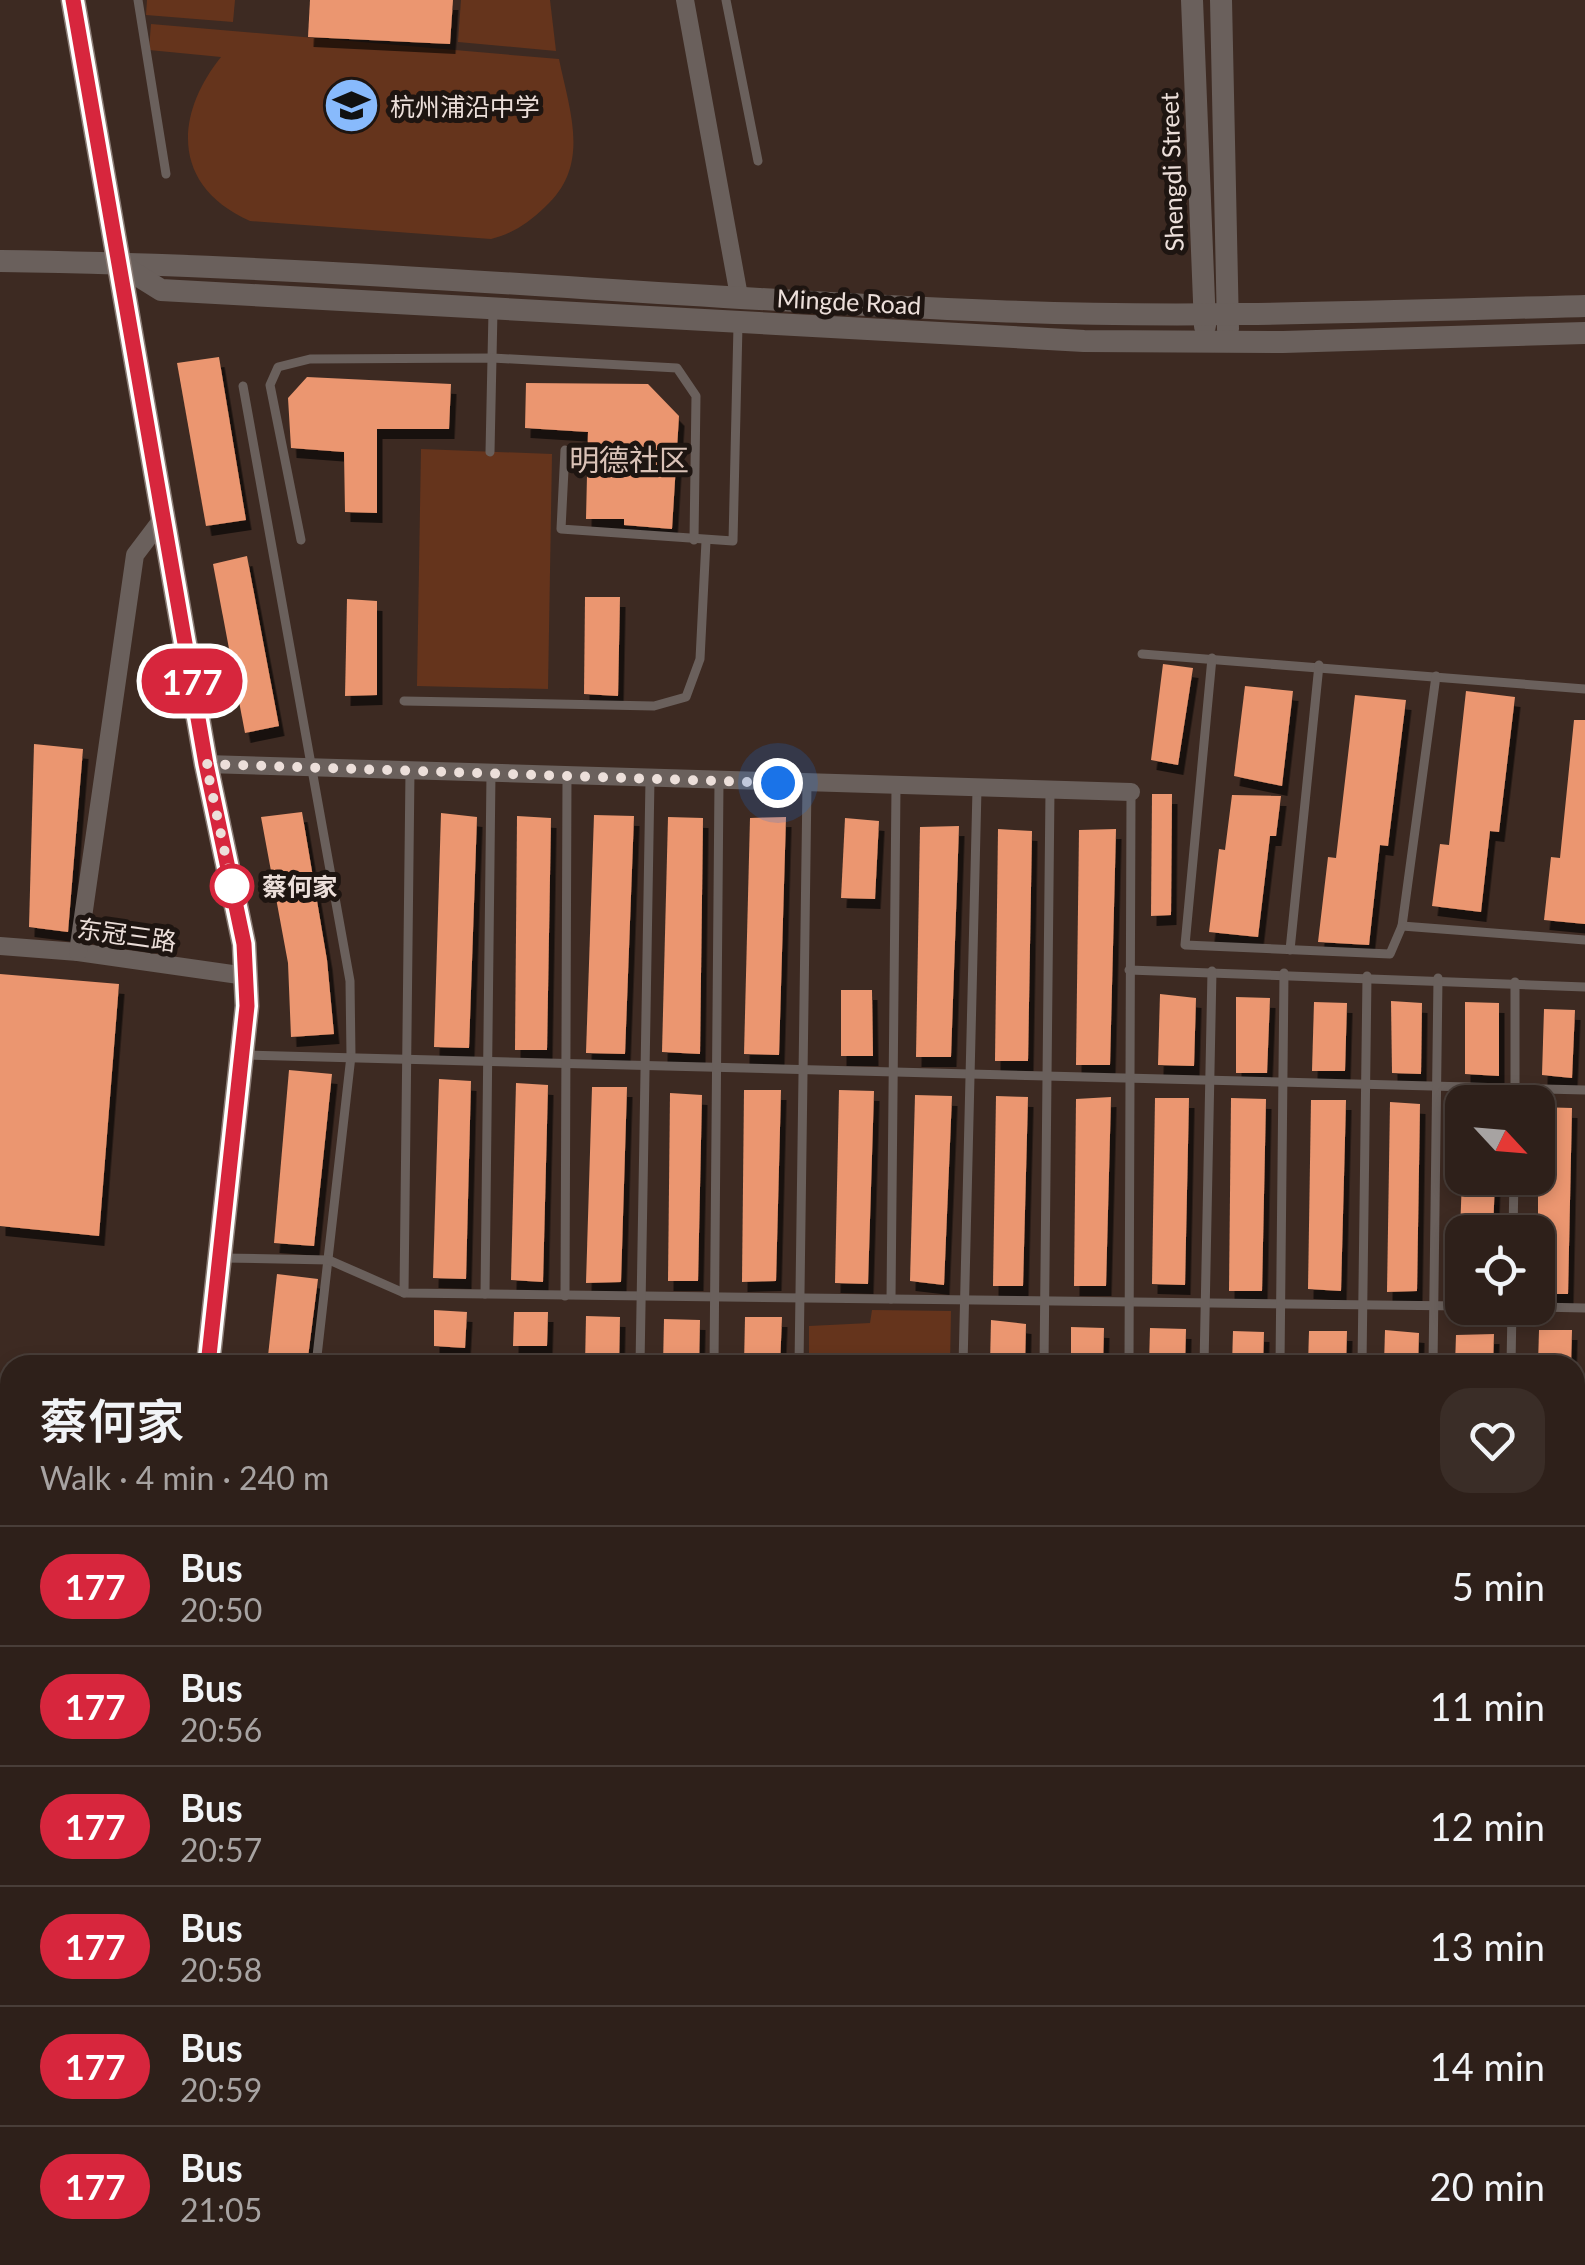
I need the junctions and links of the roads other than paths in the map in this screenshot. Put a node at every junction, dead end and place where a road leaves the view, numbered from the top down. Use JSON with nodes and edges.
{"nodes":[{"id":1,"x":73,"y":0,"type":"edge"},
{"id":2,"x":138,"y":0,"type":"edge"},
{"id":3,"x":686,"y":0,"type":"edge"},
{"id":4,"x":726,"y":0,"type":"edge"},
{"id":5,"x":1192,"y":0,"type":"edge"},
{"id":6,"x":1221,"y":0,"type":"edge"},
{"id":7,"x":758,"y":161,"type":"dead end"},
{"id":8,"x":166,"y":174,"type":"dead end"},
{"id":9,"x":0,"y":262,"type":"edge"},
{"id":10,"x":118,"y":263,"type":"junction"},
{"id":11,"x":739,"y":296,"type":"junction"},
{"id":12,"x":1585,"y":306,"type":"edge"},
{"id":13,"x":493,"y":308,"type":"junction"},
{"id":14,"x":1216,"y":315,"type":"junction"},
{"id":15,"x":738,"y":322,"type":"junction"},
{"id":16,"x":1585,"y":333,"type":"edge"},
{"id":17,"x":1217,"y":342,"type":"junction"},
{"id":18,"x":492,"y":358,"type":"junction"},
{"id":19,"x":242,"y":386,"type":"dead end"},
{"id":20,"x":565,"y":450,"type":"dead end"},
{"id":21,"x":490,"y":452,"type":"dead end"},
{"id":22,"x":163,"y":518,"type":"junction"},
{"id":23,"x":301,"y":540,"type":"dead end"},
{"id":24,"x":694,"y":540,"type":"junction"},
{"id":25,"x":706,"y":541,"type":"junction"},
{"id":26,"x":1142,"y":654,"type":"dead end"},
{"id":27,"x":1212,"y":658,"type":"junction"},
{"id":28,"x":1320,"y":665,"type":"junction"},
{"id":29,"x":1436,"y":676,"type":"junction"},
{"id":30,"x":1585,"y":689,"type":"edge"},
{"id":31,"x":404,"y":700,"type":"dead end"},
{"id":32,"x":206,"y":764,"type":"junction"},
{"id":33,"x":314,"y":767,"type":"junction"},
{"id":34,"x":410,"y":770,"type":"junction"},
{"id":35,"x":491,"y":773,"type":"junction"},
{"id":36,"x":567,"y":776,"type":"junction"},
{"id":37,"x":650,"y":779,"type":"junction"},
{"id":38,"x":720,"y":781,"type":"junction"},
{"id":39,"x":806,"y":784,"type":"junction"},
{"id":40,"x":896,"y":786,"type":"junction"},
{"id":41,"x":977,"y":788,"type":"junction"},
{"id":42,"x":1050,"y":790,"type":"junction"},
{"id":43,"x":1131,"y":792,"type":"joint"},
{"id":44,"x":1402,"y":926,"type":"junction"},
{"id":45,"x":1585,"y":940,"type":"edge"},
{"id":46,"x":0,"y":946,"type":"edge"},
{"id":47,"x":1290,"y":950,"type":"junction"},
{"id":48,"x":78,"y":952,"type":"junction"},
{"id":49,"x":1129,"y":970,"type":"junction"},
{"id":50,"x":1212,"y":971,"type":"junction"},
{"id":51,"x":1284,"y":973,"type":"junction"},
{"id":52,"x":246,"y":976,"type":"junction"},
{"id":53,"x":1367,"y":976,"type":"junction"},
{"id":54,"x":1438,"y":978,"type":"junction"},
{"id":55,"x":1515,"y":982,"type":"junction"},
{"id":56,"x":1585,"y":987,"type":"edge"},
{"id":57,"x":242,"y":1055,"type":"junction"},
{"id":58,"x":351,"y":1056,"type":"junction"},
{"id":59,"x":408,"y":1058,"type":"junction"},
{"id":60,"x":488,"y":1060,"type":"junction"},
{"id":61,"x":568,"y":1063,"type":"junction"},
{"id":62,"x":644,"y":1065,"type":"junction"},
{"id":63,"x":717,"y":1067,"type":"junction"},
{"id":64,"x":803,"y":1070,"type":"junction"},
{"id":65,"x":894,"y":1072,"type":"junction"},
{"id":66,"x":970,"y":1074,"type":"junction"},
{"id":67,"x":1048,"y":1076,"type":"junction"},
{"id":68,"x":1128,"y":1078,"type":"junction"},
{"id":69,"x":1210,"y":1080,"type":"junction"},
{"id":70,"x":1285,"y":1082,"type":"junction"},
{"id":71,"x":1368,"y":1083,"type":"junction"},
{"id":72,"x":1516,"y":1085,"type":"edge"},
{"id":73,"x":1437,"y":1088,"type":"junction"},
{"id":74,"x":1445,"y":1088,"type":"edge"},
{"id":75,"x":1555,"y":1089,"type":"edge"},
{"id":76,"x":1585,"y":1090,"type":"edge"},
{"id":77,"x":221,"y":1258,"type":"junction"},
{"id":78,"x":329,"y":1260,"type":"junction"},
{"id":79,"x":404,"y":1293,"type":"junction"},
{"id":80,"x":485,"y":1294,"type":"junction"},
{"id":81,"x":566,"y":1296,"type":"junction"},
{"id":82,"x":641,"y":1296,"type":"junction"},
{"id":83,"x":715,"y":1298,"type":"junction"},
{"id":84,"x":800,"y":1298,"type":"junction"},
{"id":85,"x":891,"y":1299,"type":"junction"},
{"id":86,"x":962,"y":1299,"type":"junction"},
{"id":87,"x":1045,"y":1300,"type":"junction"},
{"id":88,"x":1131,"y":1300,"type":"junction"},
{"id":89,"x":1205,"y":1300,"type":"junction"},
{"id":90,"x":1281,"y":1304,"type":"junction"},
{"id":91,"x":1434,"y":1306,"type":"junction"},
{"id":92,"x":1445,"y":1306,"type":"edge"},
{"id":93,"x":1363,"y":1307,"type":"junction"},
{"id":94,"x":1555,"y":1307,"type":"edge"},
{"id":95,"x":1585,"y":1308,"type":"edge"},
{"id":96,"x":1512,"y":1325,"type":"edge"},
{"id":97,"x":209,"y":1355,"type":"edge"},
{"id":98,"x":317,"y":1355,"type":"edge"},
{"id":99,"x":640,"y":1355,"type":"edge"},
{"id":100,"x":714,"y":1355,"type":"edge"},
{"id":101,"x":799,"y":1355,"type":"edge"},
{"id":102,"x":963,"y":1355,"type":"edge"},
{"id":103,"x":1044,"y":1355,"type":"edge"},
{"id":104,"x":1129,"y":1355,"type":"edge"},
{"id":105,"x":1204,"y":1355,"type":"edge"},
{"id":106,"x":1280,"y":1355,"type":"edge"},
{"id":107,"x":1362,"y":1355,"type":"edge"},
{"id":108,"x":1433,"y":1355,"type":"edge"},
{"id":109,"x":1511,"y":1355,"type":"edge"}],
"edges":[{"from":1,"to":10,"type":"main road"},
{"from":2,"to":8,"type":"lane"},
{"from":3,"to":11,"type":"street"},
{"from":4,"to":7,"type":"lane"},
{"from":5,"to":14,"type":"street","name":"Shengdi Street"},
{"from":6,"to":14,"type":"street","name":"Shengdi Street"},
{"from":9,"to":10,"type":"street","name":"Mingde Road"},
{"from":10,"to":11,"type":"street","name":"Mingde Road"},
{"from":10,"to":13,"type":"street","name":"Mingde Road"},
{"from":10,"to":22,"type":"main road"},
{"from":11,"to":14,"type":"street","name":"Mingde Road"},
{"from":12,"to":14,"type":"street","name":"Mingde Road"},
{"from":13,"to":15,"type":"street","name":"Mingde Road"},
{"from":13,"to":18,"type":"lane"},
{"from":14,"to":17,"type":"street","name":"Shengdi Street"},
{"from":15,"to":17,"type":"street","name":"Mingde Road"},
{"from":15,"to":25,"type":"lane"},
{"from":16,"to":17,"type":"street","name":"Mingde Road"},
{"from":18,"to":21,"type":"lane"},
{"from":18,"to":23,"type":"lane"},
{"from":18,"to":24,"type":"lane"},
{"from":19,"to":33,"type":"lane"},
{"from":20,"to":24,"type":"lane"},
{"from":22,"to":32,"type":"main road"},
{"from":22,"to":48,"type":"street"},
{"from":24,"to":25,"type":"lane"},
{"from":25,"to":31,"type":"lane"},
{"from":26,"to":27,"type":"lane"},
{"from":27,"to":28,"type":"lane"},
{"from":27,"to":47,"type":"lane"},
{"from":28,"to":29,"type":"lane"},
{"from":28,"to":47,"type":"lane"},
{"from":29,"to":30,"type":"lane"},
{"from":29,"to":44,"type":"lane"},
{"from":32,"to":33,"type":"street"},
{"from":32,"to":52,"type":"main road"},
{"from":33,"to":34,"type":"street"},
{"from":33,"to":58,"type":"lane"},
{"from":34,"to":35,"type":"street"},
{"from":34,"to":59,"type":"lane"},
{"from":35,"to":36,"type":"street"},
{"from":35,"to":60,"type":"lane"},
{"from":36,"to":37,"type":"street"},
{"from":36,"to":61,"type":"lane"},
{"from":37,"to":38,"type":"street"},
{"from":37,"to":62,"type":"lane"},
{"from":38,"to":39,"type":"street"},
{"from":38,"to":63,"type":"lane"},
{"from":39,"to":40,"type":"street"},
{"from":39,"to":64,"type":"lane"},
{"from":40,"to":41,"type":"street"},
{"from":40,"to":65,"type":"lane"},
{"from":41,"to":42,"type":"street"},
{"from":41,"to":66,"type":"lane"},
{"from":42,"to":43,"type":"street"},
{"from":42,"to":67,"type":"lane"},
{"from":43,"to":49,"type":"lane"},
{"from":44,"to":45,"type":"lane"},
{"from":44,"to":47,"type":"lane"},
{"from":46,"to":48,"type":"street","name":"东冠三路"},
{"from":48,"to":52,"type":"street","name":"东冠三路"},
{"from":49,"to":50,"type":"lane"},
{"from":49,"to":68,"type":"lane"},
{"from":50,"to":51,"type":"lane"},
{"from":50,"to":69,"type":"lane"},
{"from":51,"to":53,"type":"lane"},
{"from":51,"to":70,"type":"lane"},
{"from":52,"to":57,"type":"main road"},
{"from":53,"to":54,"type":"lane"},
{"from":53,"to":71,"type":"lane"},
{"from":54,"to":55,"type":"lane"},
{"from":54,"to":73,"type":"lane"},
{"from":55,"to":56,"type":"lane"},
{"from":55,"to":72,"type":"lane"},
{"from":57,"to":58,"type":"lane"},
{"from":57,"to":77,"type":"main road"},
{"from":58,"to":59,"type":"lane"},
{"from":58,"to":78,"type":"lane"},
{"from":59,"to":60,"type":"lane"},
{"from":59,"to":79,"type":"lane"},
{"from":60,"to":61,"type":"lane"},
{"from":60,"to":80,"type":"lane"},
{"from":61,"to":62,"type":"lane"},
{"from":61,"to":81,"type":"lane"},
{"from":62,"to":63,"type":"lane"},
{"from":62,"to":82,"type":"lane"},
{"from":63,"to":64,"type":"lane"},
{"from":63,"to":83,"type":"lane"},
{"from":64,"to":65,"type":"lane"},
{"from":64,"to":84,"type":"lane"},
{"from":65,"to":66,"type":"lane"},
{"from":65,"to":85,"type":"lane"},
{"from":66,"to":67,"type":"lane"},
{"from":66,"to":86,"type":"lane"},
{"from":67,"to":68,"type":"lane"},
{"from":67,"to":87,"type":"lane"},
{"from":68,"to":69,"type":"lane"},
{"from":68,"to":88,"type":"lane"},
{"from":69,"to":70,"type":"lane"},
{"from":69,"to":89,"type":"lane"},
{"from":70,"to":71,"type":"lane"},
{"from":70,"to":90,"type":"lane"},
{"from":71,"to":73,"type":"lane"},
{"from":71,"to":93,"type":"lane"},
{"from":73,"to":74,"type":"lane"},
{"from":73,"to":91,"type":"lane"},
{"from":75,"to":76,"type":"lane"},
{"from":77,"to":78,"type":"lane"},
{"from":77,"to":97,"type":"main road"},
{"from":78,"to":79,"type":"lane"},
{"from":78,"to":98,"type":"lane"},
{"from":79,"to":80,"type":"lane"},
{"from":80,"to":81,"type":"lane"},
{"from":81,"to":82,"type":"lane"},
{"from":82,"to":83,"type":"lane"},
{"from":82,"to":99,"type":"lane"},
{"from":83,"to":84,"type":"lane"},
{"from":83,"to":100,"type":"lane"},
{"from":84,"to":85,"type":"lane"},
{"from":84,"to":101,"type":"lane"},
{"from":85,"to":86,"type":"lane"},
{"from":86,"to":87,"type":"lane"},
{"from":86,"to":102,"type":"lane"},
{"from":87,"to":88,"type":"lane"},
{"from":87,"to":103,"type":"lane"},
{"from":88,"to":89,"type":"lane"},
{"from":88,"to":104,"type":"lane"},
{"from":89,"to":90,"type":"lane"},
{"from":89,"to":105,"type":"lane"},
{"from":90,"to":93,"type":"lane"},
{"from":90,"to":106,"type":"lane"},
{"from":91,"to":92,"type":"lane"},
{"from":91,"to":93,"type":"lane"},
{"from":91,"to":108,"type":"lane"},
{"from":93,"to":107,"type":"lane"},
{"from":94,"to":95,"type":"lane"},
{"from":96,"to":109,"type":"lane"}]}
